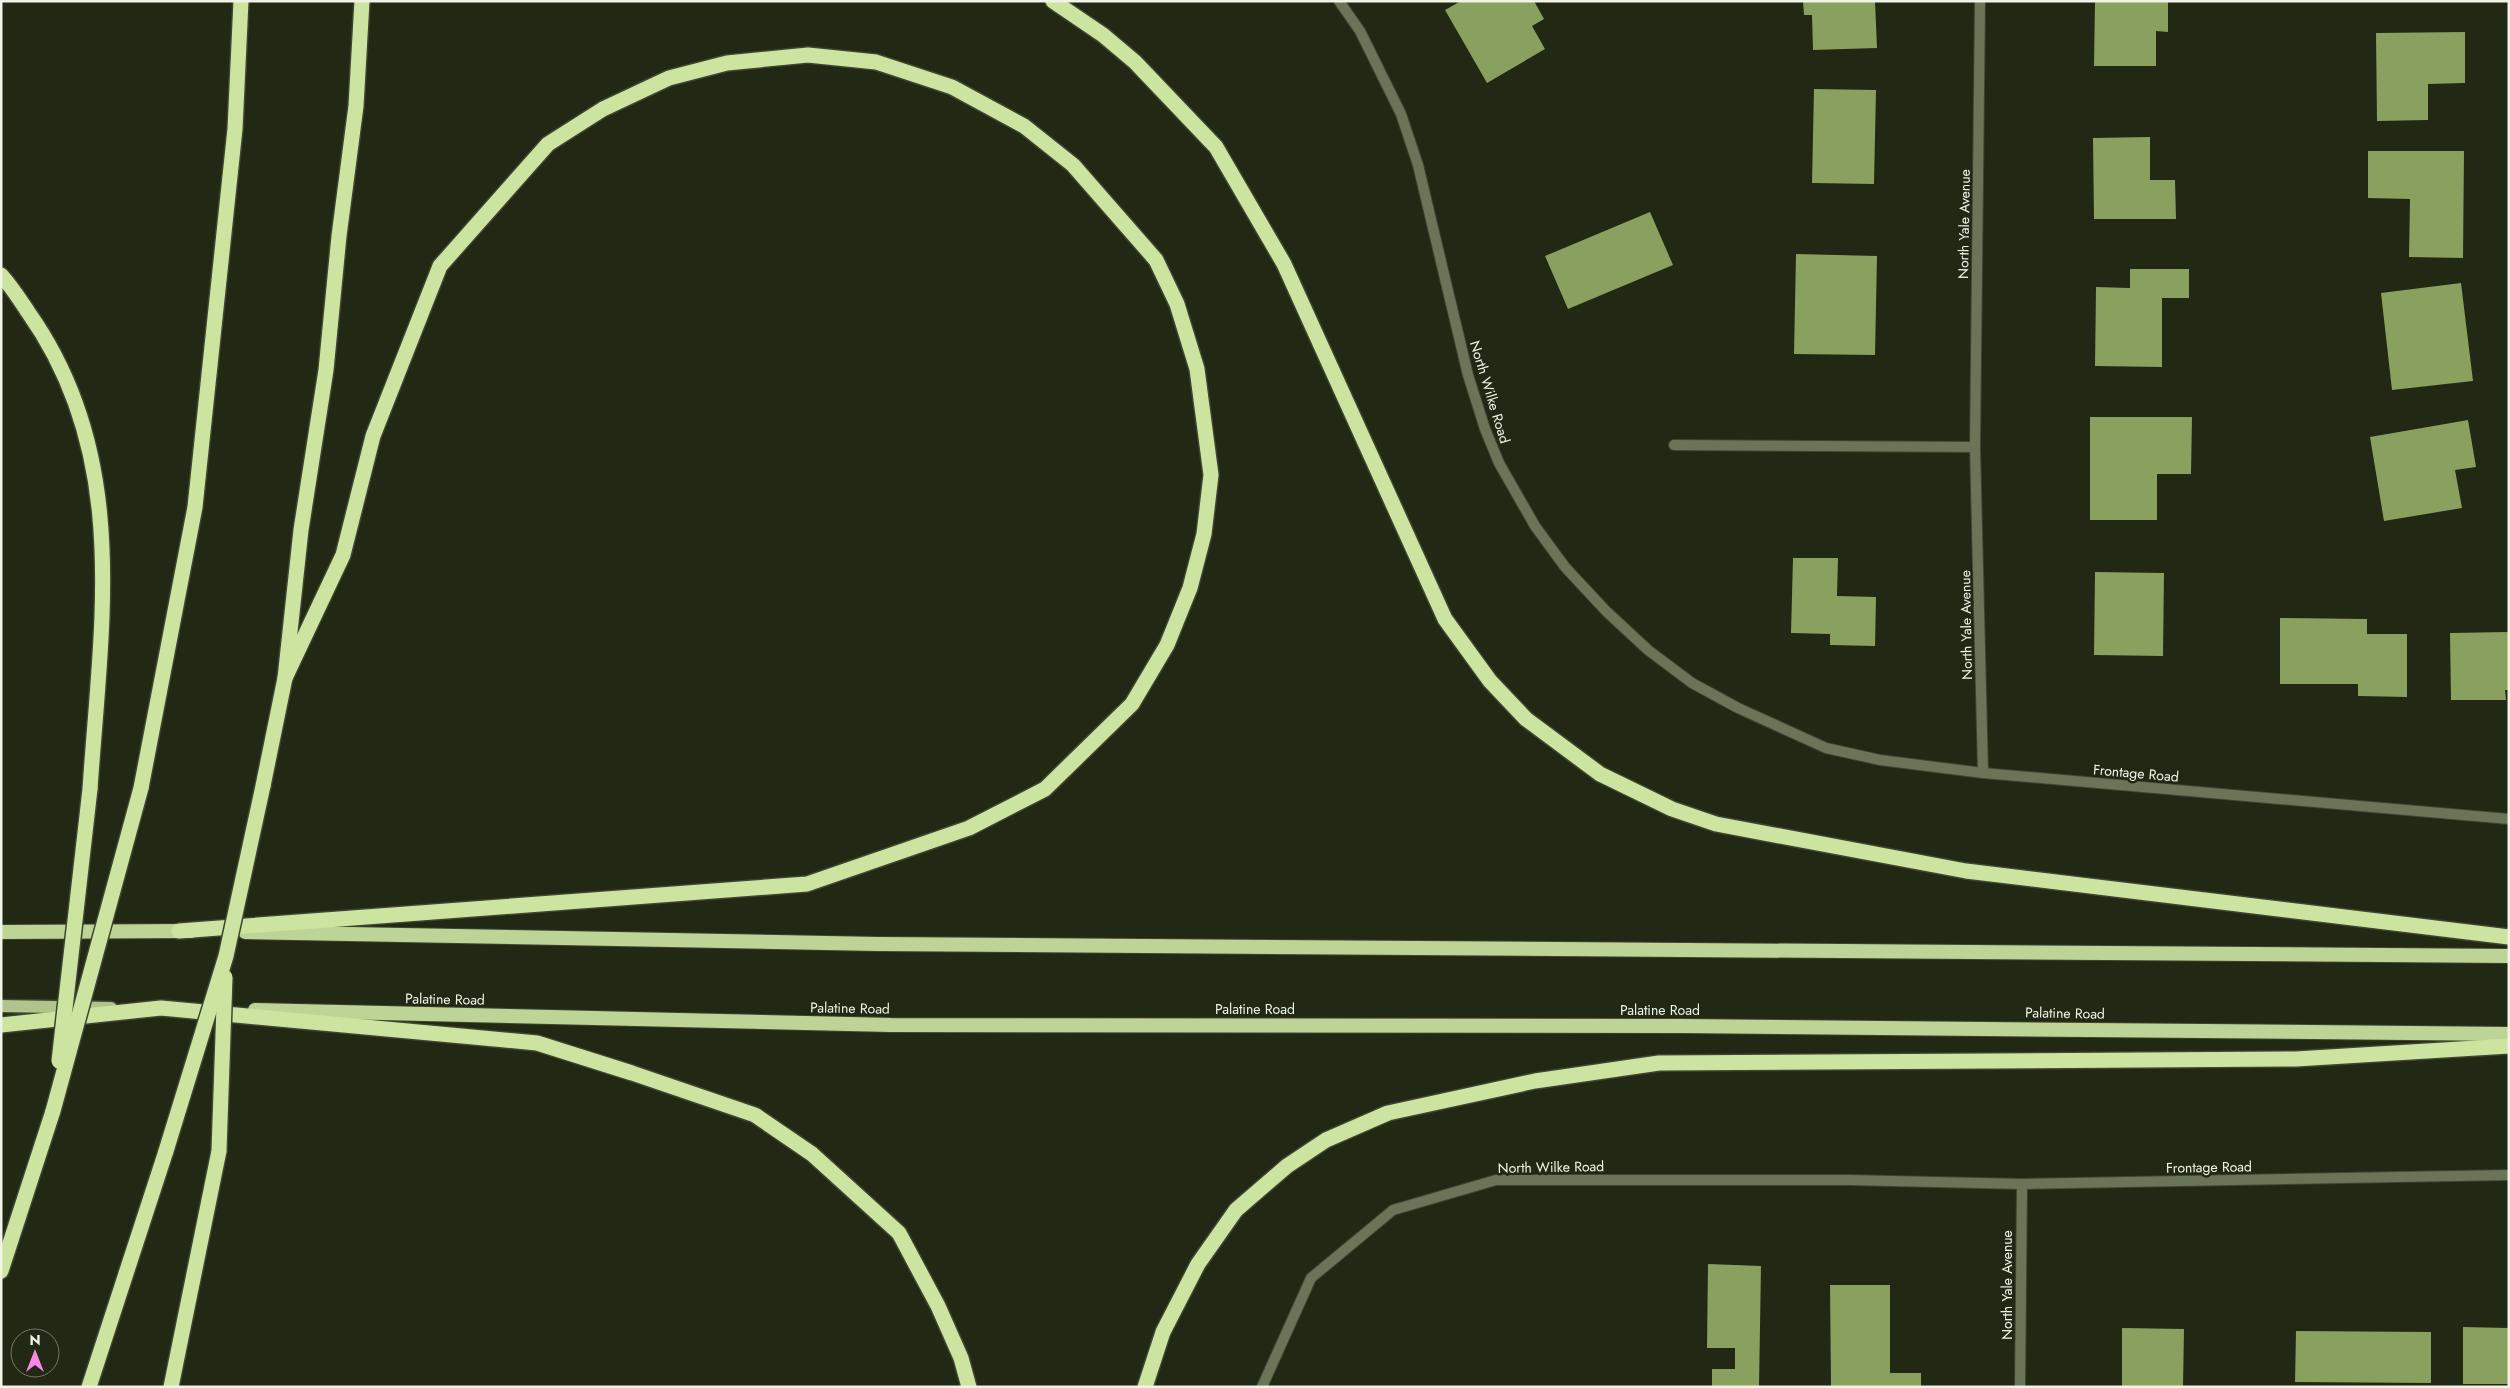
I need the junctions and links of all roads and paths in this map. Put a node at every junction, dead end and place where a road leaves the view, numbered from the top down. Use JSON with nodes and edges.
{"nodes":[{"id":1,"x":241,"y":1,"type":"edge"},
{"id":2,"x":362,"y":1,"type":"edge"},
{"id":3,"x":1053,"y":1,"type":"edge"},
{"id":4,"x":1339,"y":1,"type":"edge"},
{"id":5,"x":1980,"y":1,"type":"edge"},
{"id":6,"x":1,"y":275,"type":"edge"},
{"id":7,"x":1674,"y":445,"type":"dead end"},
{"id":8,"x":1975,"y":447,"type":"junction"},
{"id":9,"x":285,"y":678,"type":"junction"},
{"id":10,"x":1768,"y":722,"type":"joint"},
{"id":11,"x":1983,"y":773,"type":"junction"},
{"id":12,"x":2509,"y":819,"type":"edge"},
{"id":13,"x":179,"y":931,"type":"junction"},
{"id":14,"x":1,"y":932,"type":"edge"},
{"id":15,"x":2509,"y":937,"type":"edge"},
{"id":16,"x":226,"y":956,"type":"junction"},
{"id":17,"x":2509,"y":956,"type":"edge"},
{"id":18,"x":1,"y":1006,"type":"edge"},
{"id":19,"x":161,"y":1008,"type":"junction"},
{"id":20,"x":1,"y":1024,"type":"edge"},
{"id":21,"x":2509,"y":1034,"type":"edge"},
{"id":22,"x":2509,"y":1046,"type":"edge"},
{"id":23,"x":54,"y":1111,"type":"junction"},
{"id":24,"x":2509,"y":1175,"type":"edge"},
{"id":25,"x":1850,"y":1180,"type":"joint"},
{"id":26,"x":2022,"y":1184,"type":"junction"},
{"id":27,"x":1,"y":1270,"type":"edge"},
{"id":28,"x":89,"y":1387,"type":"edge"},
{"id":29,"x":171,"y":1387,"type":"edge"},
{"id":30,"x":969,"y":1387,"type":"edge"},
{"id":31,"x":1145,"y":1387,"type":"edge"},
{"id":32,"x":1262,"y":1387,"type":"edge"},
{"id":33,"x":2020,"y":1387,"type":"edge"}],
"edges":[{"from":1,"to":23,"type":"highway","bridge":true},
{"from":2,"to":9,"type":"highway"},
{"from":3,"to":15,"type":"highway"},
{"from":4,"to":10,"type":"street","name":"North Wilke Road"},
{"from":5,"to":8,"type":"street","name":"North Yale Avenue"},
{"from":6,"to":23,"type":"highway","bridge":true},
{"from":7,"to":8,"type":"street"},
{"from":8,"to":11,"type":"street","name":"North Yale Avenue"},
{"from":9,"to":13,"type":"highway"},
{"from":9,"to":16,"type":"highway","bridge":true},
{"from":10,"to":11,"type":"street","name":"Frontage Road"},
{"from":11,"to":12,"type":"street","name":"Frontage Road"},
{"from":13,"to":14,"type":"highway"},
{"from":13,"to":17,"type":"highway"},
{"from":16,"to":28,"type":"highway","bridge":true},
{"from":16,"to":29,"type":"highway","bridge":true},
{"from":18,"to":19,"type":"main road","name":"Palatine Road"},
{"from":19,"to":20,"type":"highway"},
{"from":19,"to":21,"type":"highway","name":"Palatine Road"},
{"from":19,"to":30,"type":"highway"},
{"from":22,"to":31,"type":"highway"},
{"from":23,"to":27,"type":"highway"},
{"from":24,"to":26,"type":"street","name":"Frontage Road"},
{"from":25,"to":26,"type":"street","name":"Frontage Road"},
{"from":25,"to":32,"type":"street","name":"North Wilke Road"},
{"from":26,"to":33,"type":"street","name":"North Yale Avenue"}]}
